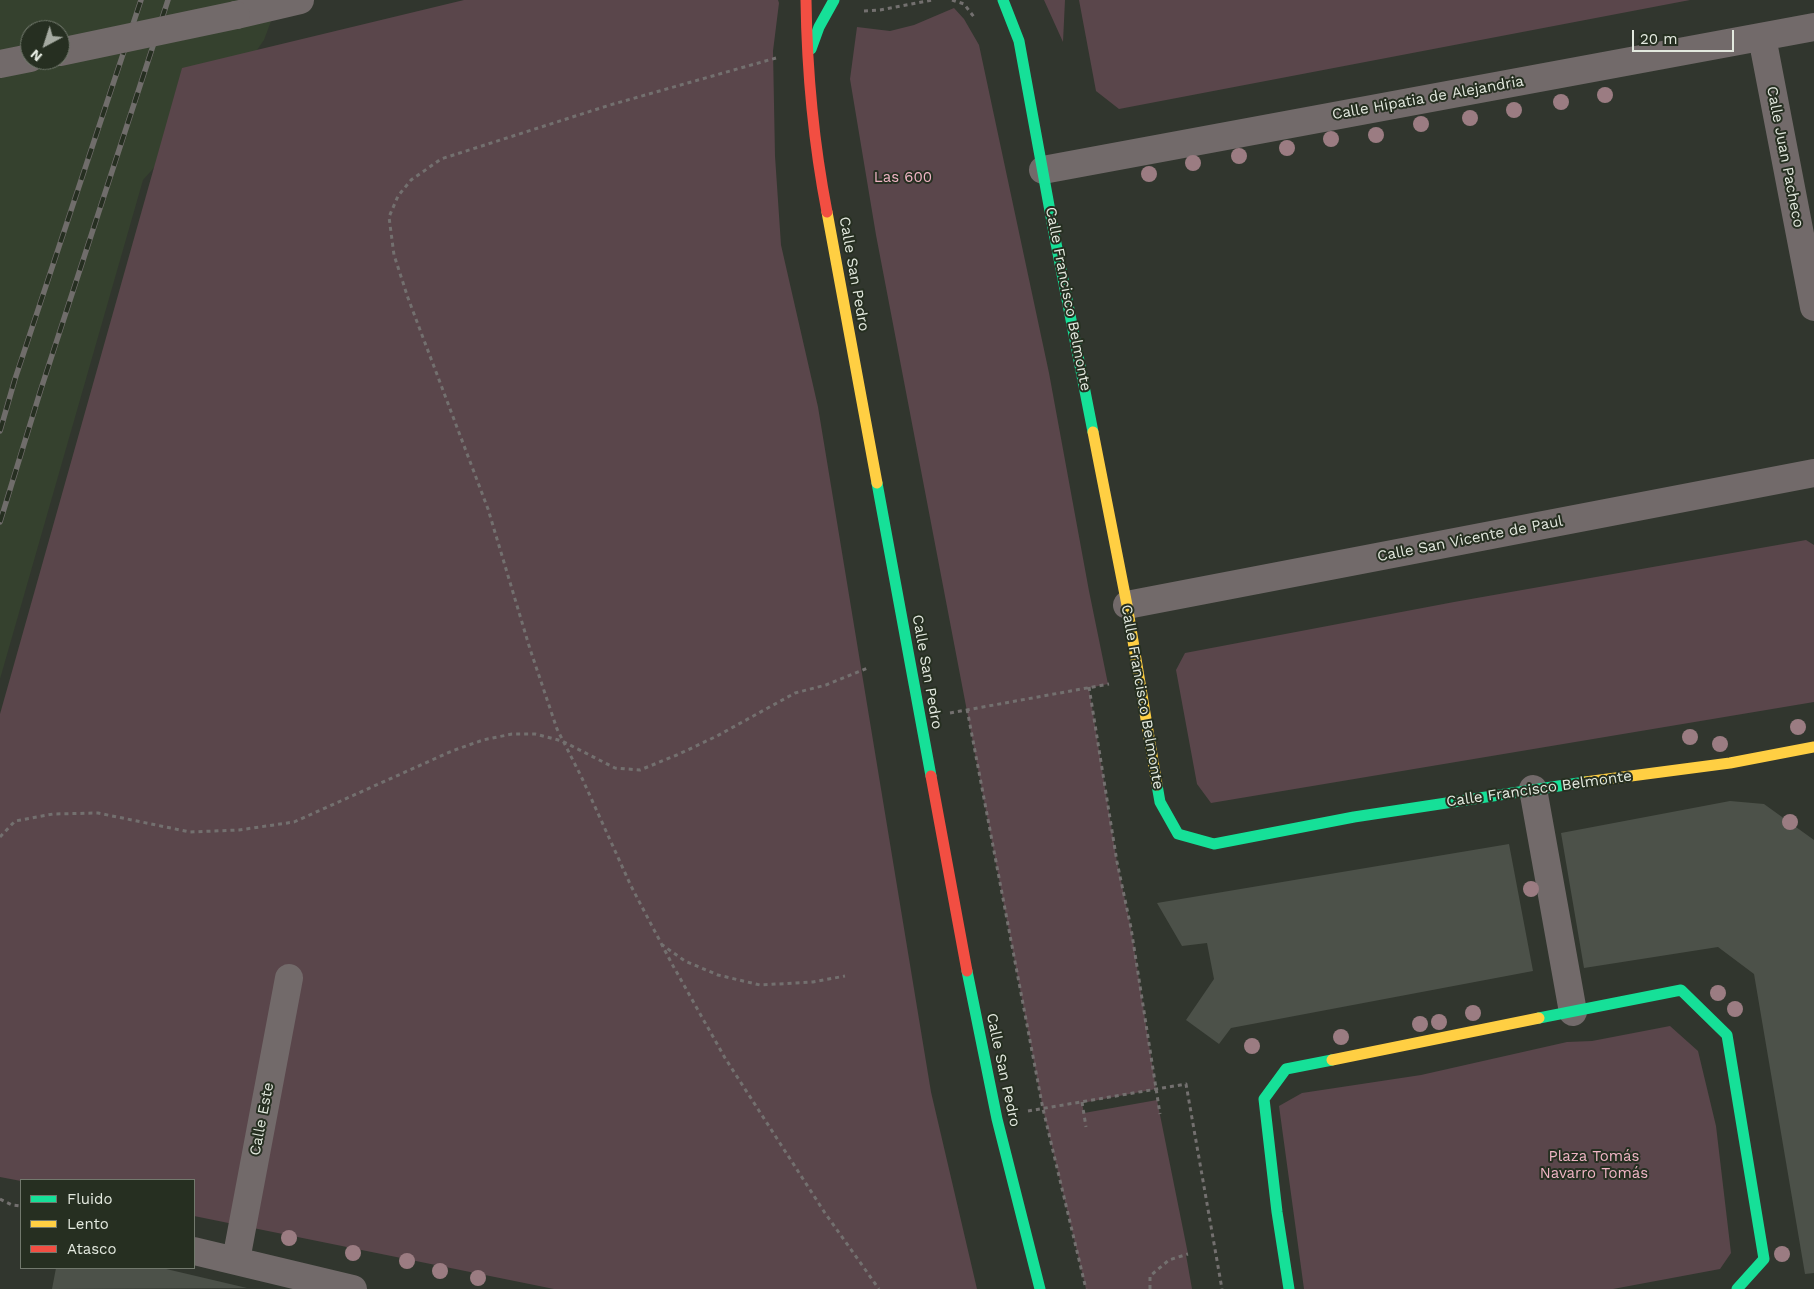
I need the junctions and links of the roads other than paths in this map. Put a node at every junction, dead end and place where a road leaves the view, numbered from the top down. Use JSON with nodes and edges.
{"nodes":[{"id":1,"x":300,"y":0,"type":"edge"},
{"id":2,"x":806,"y":0,"type":"edge"},
{"id":3,"x":834,"y":0,"type":"edge"},
{"id":4,"x":1001,"y":4,"type":"edge"},
{"id":5,"x":1814,"y":27,"type":"edge"},
{"id":6,"x":1762,"y":37,"type":"junction"},
{"id":7,"x":70,"y":50,"type":"edge"},
{"id":8,"x":807,"y":57,"type":"junction"},
{"id":9,"x":20,"y":60,"type":"edge"},
{"id":10,"x":0,"y":64,"type":"edge"},
{"id":11,"x":1042,"y":170,"type":"junction"},
{"id":12,"x":1814,"y":307,"type":"edge"},
{"id":13,"x":1814,"y":473,"type":"edge"},
{"id":14,"x":1127,"y":605,"type":"junction"},
{"id":15,"x":1814,"y":747,"type":"edge"},
{"id":16,"x":1533,"y":789,"type":"junction"},
{"id":17,"x":289,"y":978,"type":"dead end"},
{"id":18,"x":1573,"y":1012,"type":"junction"},
{"id":19,"x":195,"y":1251,"type":"edge"},
{"id":20,"x":236,"y":1260,"type":"junction"},
{"id":21,"x":350,"y":1289,"type":"edge"},
{"id":22,"x":1040,"y":1289,"type":"edge"},
{"id":23,"x":1289,"y":1289,"type":"edge"},
{"id":24,"x":1737,"y":1289,"type":"edge"}],
"edges":[{"from":1,"to":7,"type":"street","bridge":true},
{"from":2,"to":8,"type":"street","name":"Calle San Pedro"},
{"from":3,"to":8,"type":"street"},
{"from":4,"to":11,"type":"street","name":"Calle Francisco Belmonte"},
{"from":5,"to":6,"type":"street","name":"Calle Hipatia de Alejandria"},
{"from":6,"to":11,"type":"street","name":"Calle Hipatia de Alejandria"},
{"from":6,"to":12,"type":"street","name":"Calle Juan Pacheco"},
{"from":8,"to":22,"type":"street","name":"Calle San Pedro"},
{"from":9,"to":10,"type":"street"},
{"from":11,"to":14,"type":"street","name":"Calle Francisco Belmonte"},
{"from":13,"to":14,"type":"street","name":"Calle San Vicente de Paul"},
{"from":14,"to":16,"type":"street","name":"Calle Francisco Belmonte"},
{"from":15,"to":16,"type":"street","name":"Calle Francisco Belmonte"},
{"from":16,"to":18,"type":"street"},
{"from":17,"to":20,"type":"street","name":"Calle Este"},
{"from":18,"to":23,"type":"street"},
{"from":18,"to":24,"type":"street"},
{"from":19,"to":20,"type":"street"},
{"from":20,"to":21,"type":"street"}]}
